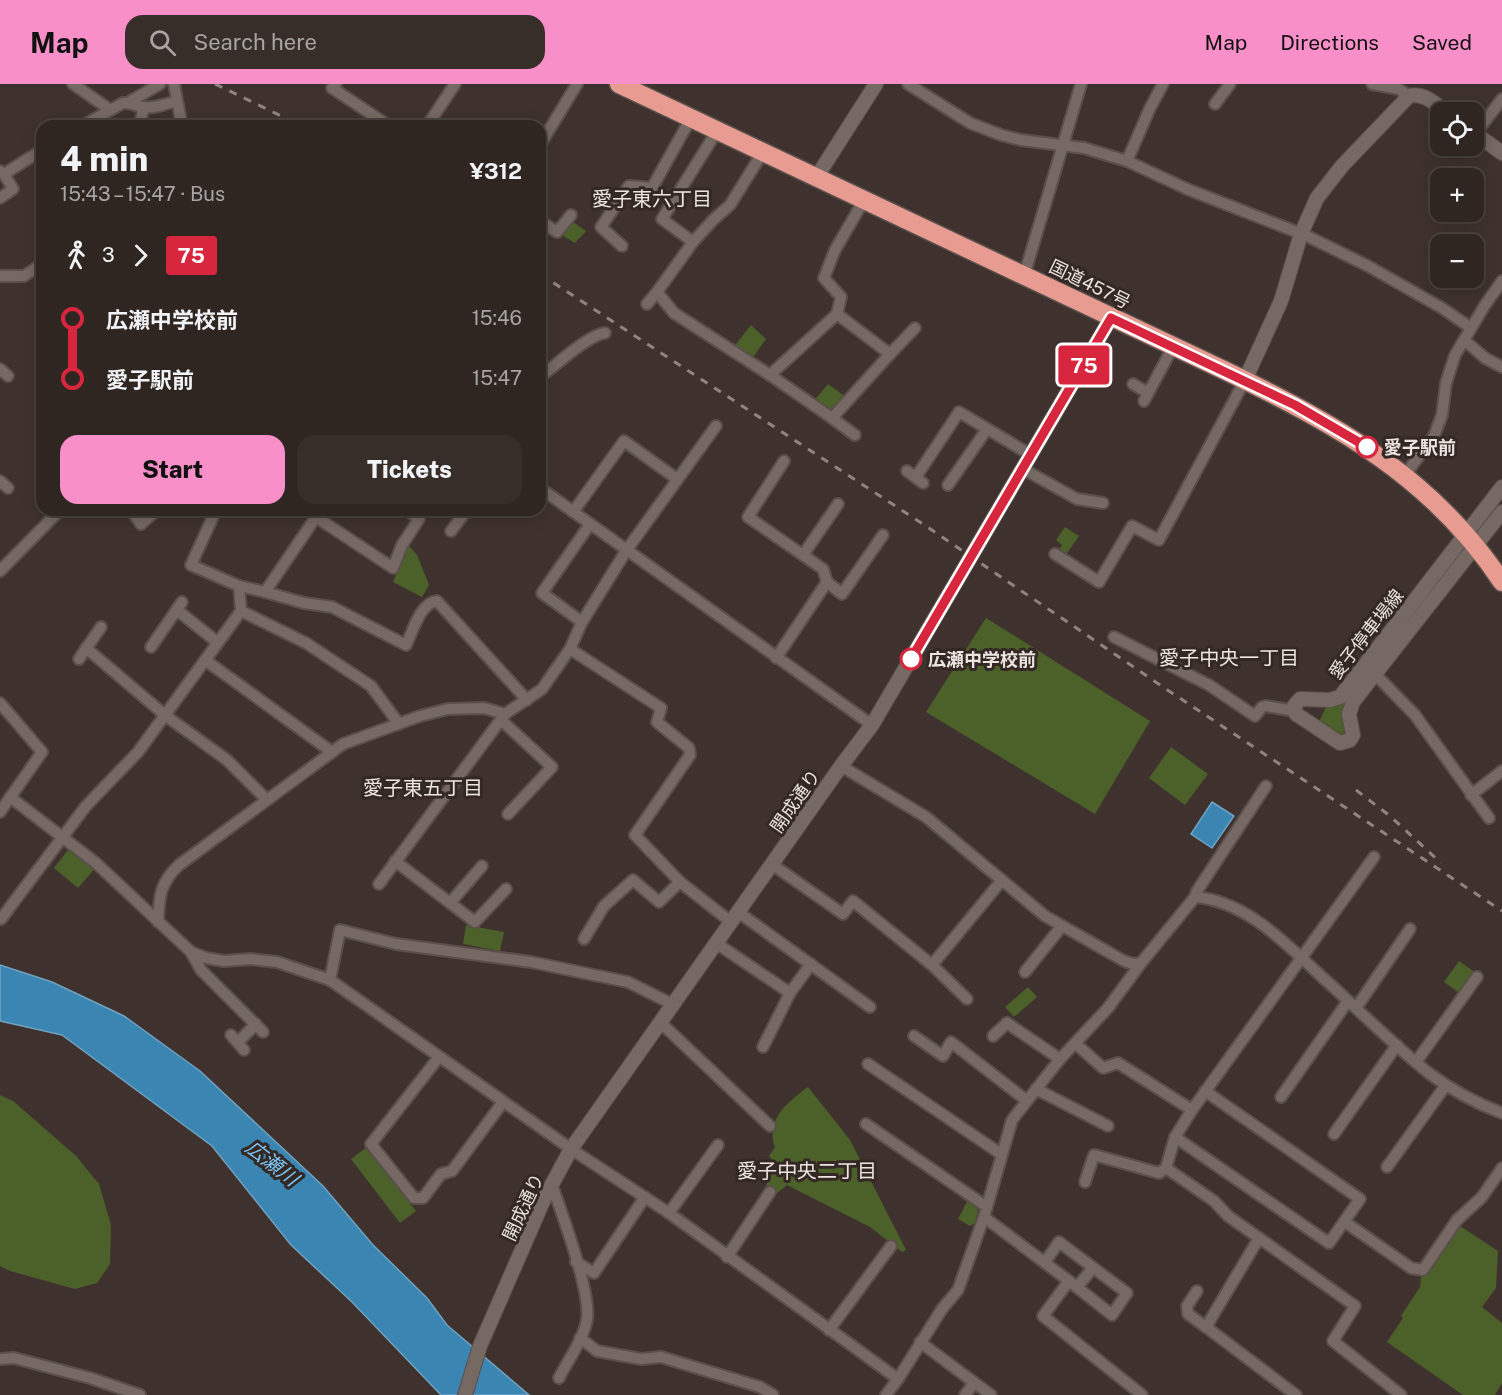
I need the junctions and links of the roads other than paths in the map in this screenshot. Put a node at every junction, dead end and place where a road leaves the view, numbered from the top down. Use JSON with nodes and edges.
{"nodes":[{"id":1,"x":73,"y":84,"type":"edge"},
{"id":2,"x":160,"y":84,"type":"edge"},
{"id":3,"x":174,"y":84,"type":"edge"},
{"id":4,"x":336,"y":84,"type":"edge"},
{"id":5,"x":454,"y":84,"type":"edge"},
{"id":6,"x":577,"y":84,"type":"edge"},
{"id":7,"x":876,"y":84,"type":"edge"},
{"id":8,"x":908,"y":84,"type":"edge"},
{"id":9,"x":1081,"y":84,"type":"edge"},
{"id":10,"x":1162,"y":84,"type":"edge"},
{"id":11,"x":1230,"y":84,"type":"edge"},
{"id":12,"x":1372,"y":84,"type":"edge"},
{"id":13,"x":627,"y":86,"type":"edge"},
{"id":14,"x":1409,"y":96,"type":"junction"},
{"id":15,"x":1502,"y":99,"type":"edge"},
{"id":16,"x":177,"y":101,"type":"junction"},
{"id":17,"x":129,"y":102,"type":"junction"},
{"id":18,"x":1432,"y":102,"type":"edge"},
{"id":19,"x":1215,"y":104,"type":"dead end"},
{"id":20,"x":144,"y":108,"type":"junction"},
{"id":21,"x":109,"y":109,"type":"junction"},
{"id":22,"x":691,"y":118,"type":"junction"},
{"id":23,"x":92,"y":120,"type":"edge"},
{"id":24,"x":141,"y":120,"type":"edge"},
{"id":25,"x":181,"y":120,"type":"edge"},
{"id":26,"x":380,"y":120,"type":"edge"},
{"id":27,"x":431,"y":120,"type":"edge"},
{"id":28,"x":1484,"y":121,"type":"edge"},
{"id":29,"x":717,"y":130,"type":"junction"},
{"id":30,"x":546,"y":135,"type":"edge"},
{"id":31,"x":1484,"y":140,"type":"edge"},
{"id":32,"x":1062,"y":146,"type":"junction"},
{"id":33,"x":763,"y":152,"type":"junction"},
{"id":34,"x":36,"y":153,"type":"edge"},
{"id":35,"x":1502,"y":153,"type":"edge"},
{"id":36,"x":1127,"y":161,"type":"junction"},
{"id":37,"x":2,"y":172,"type":"edge"},
{"id":38,"x":816,"y":178,"type":"junction"},
{"id":39,"x":0,"y":198,"type":"edge"},
{"id":40,"x":864,"y":200,"type":"junction"},
{"id":41,"x":570,"y":215,"type":"dead end"},
{"id":42,"x":546,"y":225,"type":"edge"},
{"id":43,"x":1301,"y":234,"type":"junction"},
{"id":44,"x":693,"y":242,"type":"junction"},
{"id":45,"x":622,"y":246,"type":"dead end"},
{"id":46,"x":36,"y":268,"type":"edge"},
{"id":47,"x":0,"y":276,"type":"edge"},
{"id":48,"x":1024,"y":276,"type":"junction"},
{"id":49,"x":1502,"y":281,"type":"edge"},
{"id":50,"x":657,"y":292,"type":"junction"},
{"id":51,"x":647,"y":304,"type":"dead end"},
{"id":52,"x":837,"y":314,"type":"junction"},
{"id":53,"x":1111,"y":318,"type":"junction"},
{"id":54,"x":915,"y":328,"type":"dead end"},
{"id":55,"x":1471,"y":328,"type":"junction"},
{"id":56,"x":605,"y":333,"type":"dead end"},
{"id":57,"x":1464,"y":340,"type":"junction"},
{"id":58,"x":1173,"y":347,"type":"junction"},
{"id":59,"x":890,"y":354,"type":"junction"},
{"id":60,"x":1502,"y":367,"type":"edge"},
{"id":61,"x":546,"y":372,"type":"edge"},
{"id":62,"x":770,"y":375,"type":"junction"},
{"id":63,"x":1245,"y":380,"type":"junction"},
{"id":64,"x":1133,"y":384,"type":"dead end"},
{"id":65,"x":832,"y":418,"type":"junction"},
{"id":66,"x":716,"y":426,"type":"dead end"},
{"id":67,"x":987,"y":429,"type":"junction"},
{"id":68,"x":855,"y":435,"type":"dead end"},
{"id":69,"x":1031,"y":455,"type":"junction"},
{"id":70,"x":784,"y":461,"type":"dead end"},
{"id":71,"x":1023,"y":469,"type":"junction"},
{"id":72,"x":1405,"y":475,"type":"junction"},
{"id":73,"x":915,"y":477,"type":"dead end"},
{"id":74,"x":677,"y":479,"type":"junction"},
{"id":75,"x":948,"y":485,"type":"dead end"},
{"id":76,"x":1502,"y":487,"type":"edge"},
{"id":77,"x":546,"y":492,"type":"edge"},
{"id":78,"x":1103,"y":503,"type":"dead end"},
{"id":79,"x":838,"y":504,"type":"dead end"},
{"id":80,"x":573,"y":512,"type":"junction"},
{"id":81,"x":1502,"y":512,"type":"edge"},
{"id":82,"x":54,"y":516,"type":"edge"},
{"id":83,"x":135,"y":516,"type":"edge"},
{"id":84,"x":150,"y":516,"type":"edge"},
{"id":85,"x":213,"y":516,"type":"edge"},
{"id":86,"x":317,"y":516,"type":"edge"},
{"id":87,"x":323,"y":516,"type":"edge"},
{"id":88,"x":415,"y":516,"type":"edge"},
{"id":89,"x":462,"y":516,"type":"edge"},
{"id":90,"x":590,"y":524,"type":"junction"},
{"id":91,"x":451,"y":531,"type":"dead end"},
{"id":92,"x":883,"y":535,"type":"dead end"},
{"id":93,"x":1471,"y":540,"type":"junction"},
{"id":94,"x":626,"y":550,"type":"junction"},
{"id":95,"x":1055,"y":554,"type":"dead end"},
{"id":96,"x":802,"y":555,"type":"junction"},
{"id":97,"x":0,"y":571,"type":"edge"},
{"id":98,"x":827,"y":582,"type":"junction"},
{"id":99,"x":1502,"y":582,"type":"edge"},
{"id":100,"x":239,"y":586,"type":"junction"},
{"id":101,"x":265,"y":592,"type":"junction"},
{"id":102,"x":241,"y":611,"type":"junction"},
{"id":103,"x":582,"y":622,"type":"junction"},
{"id":104,"x":101,"y":627,"type":"dead end"},
{"id":105,"x":1114,"y":637,"type":"dead end"},
{"id":106,"x":217,"y":642,"type":"junction"},
{"id":107,"x":151,"y":647,"type":"dead end"},
{"id":108,"x":86,"y":648,"type":"junction"},
{"id":109,"x":570,"y":649,"type":"junction"},
{"id":110,"x":776,"y":658,"type":"junction"},
{"id":111,"x":79,"y":659,"type":"dead end"},
{"id":112,"x":205,"y":660,"type":"junction"},
{"id":113,"x":1374,"y":674,"type":"junction"},
{"id":114,"x":527,"y":700,"type":"junction"},
{"id":115,"x":2,"y":710,"type":"edge"},
{"id":116,"x":1294,"y":711,"type":"junction"},
{"id":117,"x":166,"y":716,"type":"junction"},
{"id":118,"x":503,"y":717,"type":"junction"},
{"id":119,"x":399,"y":724,"type":"junction"},
{"id":120,"x":872,"y":726,"type":"junction"},
{"id":121,"x":332,"y":753,"type":"junction"},
{"id":122,"x":841,"y":766,"type":"junction"},
{"id":123,"x":1502,"y":771,"type":"edge"},
{"id":124,"x":1266,"y":786,"type":"dead end"},
{"id":125,"x":1471,"y":795,"type":"junction"},
{"id":126,"x":10,"y":797,"type":"junction"},
{"id":127,"x":267,"y":800,"type":"junction"},
{"id":128,"x":0,"y":812,"type":"edge"},
{"id":129,"x":508,"y":814,"type":"dead end"},
{"id":130,"x":1489,"y":818,"type":"dead end"},
{"id":131,"x":64,"y":837,"type":"junction"},
{"id":132,"x":1374,"y":857,"type":"dead end"},
{"id":133,"x":395,"y":861,"type":"junction"},
{"id":134,"x":773,"y":865,"type":"junction"},
{"id":135,"x":482,"y":866,"type":"dead end"},
{"id":136,"x":1002,"y":880,"type":"junction"},
{"id":137,"x":680,"y":882,"type":"junction"},
{"id":138,"x":379,"y":884,"type":"dead end"},
{"id":139,"x":506,"y":889,"type":"dead end"},
{"id":140,"x":1196,"y":897,"type":"junction"},
{"id":141,"x":450,"y":903,"type":"junction"},
{"id":142,"x":735,"y":917,"type":"junction"},
{"id":143,"x":1,"y":919,"type":"edge"},
{"id":144,"x":158,"y":922,"type":"junction"},
{"id":145,"x":1062,"y":926,"type":"junction"},
{"id":146,"x":1410,"y":929,"type":"dead end"},
{"id":147,"x":584,"y":939,"type":"dead end"},
{"id":148,"x":716,"y":944,"type":"junction"},
{"id":149,"x":191,"y":952,"type":"junction"},
{"id":150,"x":1301,"y":957,"type":"junction"},
{"id":151,"x":1141,"y":963,"type":"junction"},
{"id":152,"x":810,"y":964,"type":"junction"},
{"id":153,"x":932,"y":965,"type":"junction"},
{"id":154,"x":1024,"y":972,"type":"dead end"},
{"id":155,"x":1477,"y":977,"type":"dead end"},
{"id":156,"x":330,"y":980,"type":"junction"},
{"id":157,"x":790,"y":993,"type":"junction"},
{"id":158,"x":967,"y":999,"type":"dead end"},
{"id":159,"x":1352,"y":1004,"type":"junction"},
{"id":160,"x":674,"y":1005,"type":"junction"},
{"id":161,"x":870,"y":1007,"type":"dead end"},
{"id":162,"x":661,"y":1023,"type":"junction"},
{"id":163,"x":914,"y":1036,"type":"dead end"},
{"id":164,"x":993,"y":1036,"type":"dead end"},
{"id":165,"x":238,"y":1042,"type":"dead end"},
{"id":166,"x":1076,"y":1044,"type":"junction"},
{"id":167,"x":1397,"y":1045,"type":"junction"},
{"id":168,"x":763,"y":1047,"type":"dead end"},
{"id":169,"x":439,"y":1057,"type":"junction"},
{"id":170,"x":1060,"y":1059,"type":"junction"},
{"id":171,"x":1416,"y":1062,"type":"junction"},
{"id":172,"x":868,"y":1064,"type":"dead end"},
{"id":173,"x":1446,"y":1085,"type":"junction"},
{"id":174,"x":1036,"y":1089,"type":"junction"},
{"id":175,"x":1205,"y":1091,"type":"junction"},
{"id":176,"x":1281,"y":1097,"type":"dead end"},
{"id":177,"x":1026,"y":1100,"type":"junction"},
{"id":178,"x":503,"y":1102,"type":"junction"},
{"id":179,"x":1192,"y":1110,"type":"junction"},
{"id":180,"x":1502,"y":1113,"type":"edge"},
{"id":181,"x":866,"y":1124,"type":"dead end"},
{"id":182,"x":770,"y":1126,"type":"dead end"},
{"id":183,"x":1108,"y":1126,"type":"dead end"},
{"id":184,"x":1334,"y":1134,"type":"dead end"},
{"id":185,"x":1175,"y":1137,"type":"junction"},
{"id":186,"x":718,"y":1145,"type":"dead end"},
{"id":187,"x":571,"y":1149,"type":"junction"},
{"id":188,"x":1001,"y":1154,"type":"junction"},
{"id":189,"x":1387,"y":1167,"type":"dead end"},
{"id":190,"x":1166,"y":1168,"type":"junction"},
{"id":191,"x":1502,"y":1168,"type":"edge"},
{"id":192,"x":1086,"y":1182,"type":"dead end"},
{"id":193,"x":552,"y":1185,"type":"junction"},
{"id":194,"x":770,"y":1192,"type":"dead end"},
{"id":195,"x":645,"y":1197,"type":"junction"},
{"id":196,"x":986,"y":1212,"type":"junction"},
{"id":197,"x":669,"y":1214,"type":"junction"},
{"id":198,"x":1345,"y":1222,"type":"junction"},
{"id":199,"x":1259,"y":1238,"type":"junction"},
{"id":200,"x":891,"y":1246,"type":"dead end"},
{"id":201,"x":727,"y":1257,"type":"junction"},
{"id":202,"x":576,"y":1262,"type":"junction"},
{"id":203,"x":1045,"y":1262,"type":"junction"},
{"id":204,"x":1093,"y":1268,"type":"junction"},
{"id":205,"x":1073,"y":1284,"type":"junction"},
{"id":206,"x":1197,"y":1291,"type":"dead end"},
{"id":207,"x":1206,"y":1327,"type":"junction"},
{"id":208,"x":829,"y":1330,"type":"junction"},
{"id":209,"x":580,"y":1338,"type":"junction"},
{"id":210,"x":920,"y":1342,"type":"junction"},
{"id":211,"x":0,"y":1359,"type":"edge"},
{"id":212,"x":559,"y":1378,"type":"dead end"},
{"id":213,"x":898,"y":1379,"type":"junction"},
{"id":214,"x":974,"y":1383,"type":"junction"},
{"id":215,"x":140,"y":1395,"type":"edge"},
{"id":216,"x":465,"y":1395,"type":"edge"},
{"id":217,"x":773,"y":1395,"type":"edge"},
{"id":218,"x":886,"y":1395,"type":"edge"},
{"id":219,"x":965,"y":1395,"type":"edge"},
{"id":220,"x":991,"y":1395,"type":"edge"},
{"id":221,"x":1142,"y":1395,"type":"edge"},
{"id":222,"x":1296,"y":1395,"type":"edge"},
{"id":223,"x":1401,"y":1395,"type":"edge"}],
"edges":[{"from":1,"to":21,"type":"street"},
{"from":2,"to":17,"type":"street"},
{"from":3,"to":16,"type":"street"},
{"from":4,"to":26,"type":"street"},
{"from":5,"to":27,"type":"street"},
{"from":6,"to":30,"type":"street"},
{"from":7,"to":38,"type":"street"},
{"from":8,"to":32,"type":"street"},
{"from":9,"to":32,"type":"street"},
{"from":10,"to":36,"type":"street"},
{"from":11,"to":19,"type":"street"},
{"from":12,"to":14,"type":"street"},
{"from":13,"to":22,"type":"highway","name":"国道457号"},
{"from":14,"to":18,"type":"street"},
{"from":14,"to":43,"type":"street"},
{"from":15,"to":28,"type":"street"},
{"from":16,"to":20,"type":"street"},
{"from":16,"to":25,"type":"street"},
{"from":17,"to":20,"type":"street"},
{"from":17,"to":21,"type":"street"},
{"from":20,"to":24,"type":"street"},
{"from":21,"to":23,"type":"street"},
{"from":22,"to":29,"type":"highway","name":"国道457号"},
{"from":22,"to":45,"type":"street"},
{"from":29,"to":33,"type":"highway","name":"国道457号"},
{"from":29,"to":44,"type":"street"},
{"from":31,"to":35,"type":"street"},
{"from":32,"to":36,"type":"street"},
{"from":32,"to":48,"type":"street"},
{"from":33,"to":38,"type":"highway","name":"国道457号"},
{"from":33,"to":44,"type":"street"},
{"from":34,"to":37,"type":"street"},
{"from":36,"to":43,"type":"street"},
{"from":37,"to":39,"type":"street"},
{"from":38,"to":40,"type":"highway","name":"国道457号"},
{"from":40,"to":48,"type":"highway","name":"国道457号"},
{"from":40,"to":52,"type":"street"},
{"from":41,"to":42,"type":"street"},
{"from":43,"to":55,"type":"street"},
{"from":43,"to":63,"type":"street"},
{"from":44,"to":50,"type":"street"},
{"from":46,"to":47,"type":"street"},
{"from":48,"to":53,"type":"highway","name":"国道457号"},
{"from":49,"to":55,"type":"street"},
{"from":50,"to":51,"type":"street"},
{"from":50,"to":62,"type":"street"},
{"from":52,"to":59,"type":"street"},
{"from":52,"to":62,"type":"street"},
{"from":53,"to":58,"type":"highway","name":"国道457号"},
{"from":53,"to":69,"type":"street","name":"開成通り"},
{"from":54,"to":59,"type":"street"},
{"from":55,"to":57,"type":"street"},
{"from":56,"to":61,"type":"street"},
{"from":57,"to":60,"type":"street"},
{"from":57,"to":72,"type":"street"},
{"from":58,"to":63,"type":"highway","name":"国道457号"},
{"from":58,"to":64,"type":"street"},
{"from":59,"to":65,"type":"street"},
{"from":62,"to":65,"type":"street"},
{"from":63,"to":72,"type":"highway","name":"国道457号"},
{"from":63,"to":95,"type":"street"},
{"from":65,"to":68,"type":"street"},
{"from":66,"to":74,"type":"street"},
{"from":67,"to":69,"type":"street"},
{"from":67,"to":73,"type":"street"},
{"from":67,"to":75,"type":"street"},
{"from":69,"to":71,"type":"street","name":"開成通り"},
{"from":70,"to":96,"type":"street"},
{"from":71,"to":78,"type":"street"},
{"from":71,"to":120,"type":"street","name":"開成通り"},
{"from":72,"to":93,"type":"highway","name":"国道457号"},
{"from":74,"to":80,"type":"street"},
{"from":74,"to":94,"type":"street"},
{"from":76,"to":93,"type":"street"},
{"from":77,"to":80,"type":"street"},
{"from":79,"to":96,"type":"street"},
{"from":80,"to":90,"type":"street"},
{"from":81,"to":93,"type":"street"},
{"from":82,"to":97,"type":"street"},
{"from":83,"to":84,"type":"street"},
{"from":85,"to":100,"type":"street"},
{"from":86,"to":101,"type":"street"},
{"from":87,"to":88,"type":"street"},
{"from":89,"to":91,"type":"street"},
{"from":90,"to":94,"type":"street"},
{"from":90,"to":103,"type":"street"},
{"from":92,"to":98,"type":"street"},
{"from":93,"to":99,"type":"highway","name":"国道457号"},
{"from":93,"to":113,"type":"street","name":"愛子停車場線"},
{"from":93,"to":116,"type":"street","name":"愛子停車場線"},
{"from":94,"to":103,"type":"street"},
{"from":94,"to":110,"type":"street"},
{"from":96,"to":98,"type":"street"},
{"from":98,"to":110,"type":"street"},
{"from":100,"to":101,"type":"street"},
{"from":100,"to":102,"type":"street"},
{"from":101,"to":114,"type":"street"},
{"from":102,"to":106,"type":"street"},
{"from":102,"to":119,"type":"street"},
{"from":103,"to":109,"type":"street"},
{"from":104,"to":108,"type":"street"},
{"from":105,"to":116,"type":"street"},
{"from":106,"to":107,"type":"street"},
{"from":106,"to":112,"type":"street"},
{"from":108,"to":111,"type":"street"},
{"from":108,"to":117,"type":"street"},
{"from":109,"to":114,"type":"street"},
{"from":109,"to":137,"type":"street"},
{"from":110,"to":120,"type":"street"},
{"from":112,"to":117,"type":"street"},
{"from":112,"to":121,"type":"street"},
{"from":113,"to":116,"type":"street","name":"愛子停車場線"},
{"from":113,"to":125,"type":"street"},
{"from":114,"to":118,"type":"street"},
{"from":115,"to":126,"type":"street"},
{"from":117,"to":127,"type":"street"},
{"from":117,"to":131,"type":"street"},
{"from":118,"to":119,"type":"street"},
{"from":118,"to":129,"type":"street"},
{"from":118,"to":133,"type":"street"},
{"from":119,"to":121,"type":"street"},
{"from":120,"to":122,"type":"street","name":"開成通り"},
{"from":121,"to":127,"type":"street"},
{"from":122,"to":134,"type":"street","name":"開成通り"},
{"from":122,"to":136,"type":"street"},
{"from":123,"to":125,"type":"street"},
{"from":124,"to":140,"type":"street"},
{"from":125,"to":130,"type":"street"},
{"from":126,"to":128,"type":"street"},
{"from":126,"to":131,"type":"street"},
{"from":127,"to":144,"type":"street"},
{"from":131,"to":143,"type":"street"},
{"from":131,"to":144,"type":"street"},
{"from":132,"to":150,"type":"street"},
{"from":133,"to":138,"type":"street"},
{"from":133,"to":141,"type":"street"},
{"from":134,"to":142,"type":"street","name":"開成通り"},
{"from":134,"to":153,"type":"street"},
{"from":135,"to":141,"type":"street"},
{"from":136,"to":145,"type":"street"},
{"from":136,"to":153,"type":"street"},
{"from":137,"to":142,"type":"street"},
{"from":137,"to":147,"type":"street"},
{"from":139,"to":141,"type":"street"},
{"from":140,"to":150,"type":"street"},
{"from":140,"to":151,"type":"street"},
{"from":142,"to":148,"type":"street","name":"開成通り"},
{"from":142,"to":152,"type":"street"},
{"from":144,"to":149,"type":"street"},
{"from":145,"to":151,"type":"street"},
{"from":145,"to":154,"type":"street"},
{"from":146,"to":159,"type":"street"},
{"from":148,"to":157,"type":"street"},
{"from":148,"to":160,"type":"street","name":"開成通り"},
{"from":149,"to":156,"type":"street"},
{"from":149,"to":165,"type":"street"},
{"from":150,"to":159,"type":"street"},
{"from":150,"to":175,"type":"street"},
{"from":151,"to":166,"type":"street"},
{"from":152,"to":157,"type":"street"},
{"from":152,"to":161,"type":"street"},
{"from":153,"to":158,"type":"street"},
{"from":155,"to":171,"type":"street"},
{"from":156,"to":160,"type":"street"},
{"from":156,"to":169,"type":"street"},
{"from":157,"to":168,"type":"street"},
{"from":159,"to":167,"type":"street"},
{"from":159,"to":176,"type":"street"},
{"from":160,"to":162,"type":"street","name":"開成通り"},
{"from":162,"to":182,"type":"street"},
{"from":162,"to":187,"type":"street","name":"開成通り"},
{"from":163,"to":177,"type":"street"},
{"from":164,"to":170,"type":"street"},
{"from":166,"to":170,"type":"street"},
{"from":166,"to":179,"type":"street"},
{"from":167,"to":171,"type":"street"},
{"from":167,"to":184,"type":"street"},
{"from":169,"to":178,"type":"street"},
{"from":169,"to":178,"type":"street"},
{"from":170,"to":174,"type":"street"},
{"from":171,"to":173,"type":"street"},
{"from":172,"to":188,"type":"street"},
{"from":173,"to":180,"type":"street"},
{"from":173,"to":189,"type":"street"},
{"from":174,"to":177,"type":"street"},
{"from":174,"to":183,"type":"street"},
{"from":175,"to":179,"type":"street"},
{"from":175,"to":198,"type":"street"},
{"from":177,"to":188,"type":"street"},
{"from":178,"to":187,"type":"street"},
{"from":179,"to":185,"type":"street"},
{"from":181,"to":196,"type":"street"},
{"from":185,"to":190,"type":"street"},
{"from":185,"to":198,"type":"street"},
{"from":186,"to":197,"type":"street"},
{"from":187,"to":193,"type":"street","name":"開成通り"},
{"from":187,"to":195,"type":"street"},
{"from":188,"to":196,"type":"street"},
{"from":190,"to":192,"type":"street"},
{"from":190,"to":199,"type":"street"},
{"from":191,"to":198,"type":"street"},
{"from":193,"to":202,"type":"street"},
{"from":193,"to":216,"type":"street","name":"開成通り"},
{"from":194,"to":201,"type":"street"},
{"from":195,"to":197,"type":"street"},
{"from":195,"to":202,"type":"street"},
{"from":196,"to":203,"type":"street"},
{"from":196,"to":210,"type":"street"},
{"from":197,"to":201,"type":"street"},
{"from":199,"to":207,"type":"street"},
{"from":199,"to":223,"type":"street"},
{"from":200,"to":208,"type":"street"},
{"from":201,"to":208,"type":"street"},
{"from":202,"to":209,"type":"street"},
{"from":203,"to":204,"type":"street"},
{"from":203,"to":205,"type":"street"},
{"from":204,"to":205,"type":"street"},
{"from":204,"to":205,"type":"street"},
{"from":205,"to":221,"type":"street"},
{"from":206,"to":207,"type":"street"},
{"from":207,"to":222,"type":"street"},
{"from":208,"to":213,"type":"street"},
{"from":209,"to":212,"type":"street"},
{"from":209,"to":217,"type":"street"},
{"from":210,"to":213,"type":"street"},
{"from":210,"to":214,"type":"street"},
{"from":211,"to":215,"type":"street"},
{"from":213,"to":218,"type":"street"},
{"from":214,"to":219,"type":"street"},
{"from":214,"to":220,"type":"street"}]}
